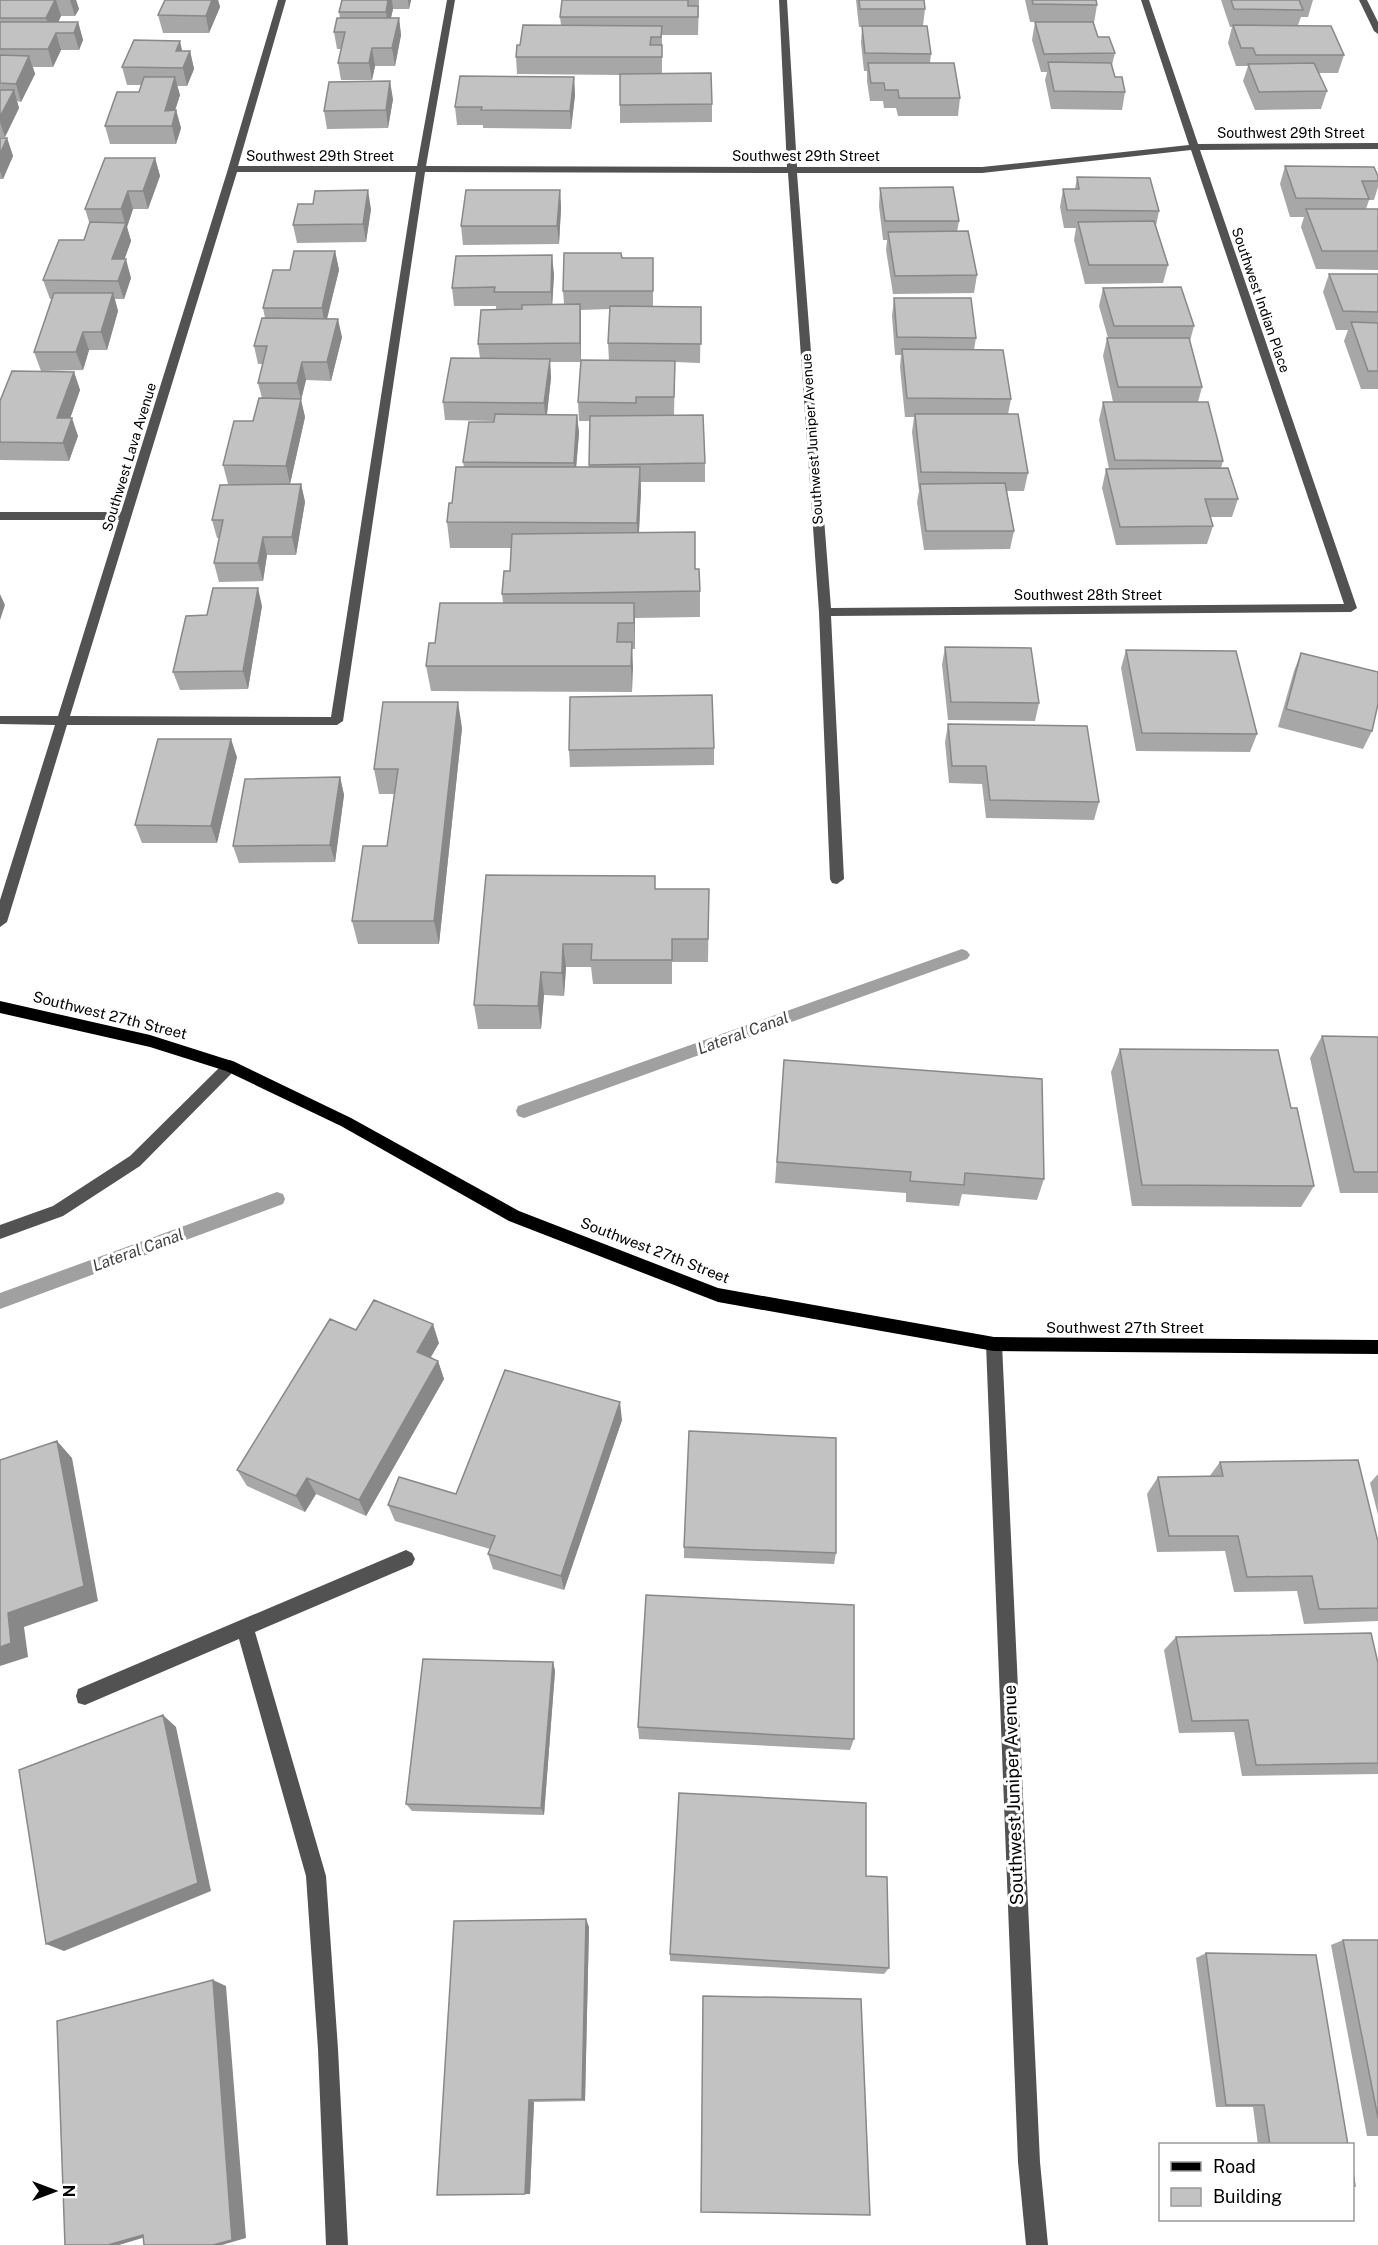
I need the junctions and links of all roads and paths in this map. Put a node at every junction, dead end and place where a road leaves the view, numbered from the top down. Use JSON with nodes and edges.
{"nodes":[{"id":1,"x":282,"y":0,"type":"edge"},
{"id":2,"x":451,"y":0,"type":"edge"},
{"id":3,"x":783,"y":0,"type":"edge"},
{"id":4,"x":1145,"y":0,"type":"edge"},
{"id":5,"x":1363,"y":0,"type":"edge"},
{"id":6,"x":1374,"y":16,"type":"edge"},
{"id":7,"x":1378,"y":31,"type":"edge"},
{"id":8,"x":1378,"y":146,"type":"edge"},
{"id":9,"x":1195,"y":147,"type":"junction"},
{"id":10,"x":233,"y":169,"type":"junction"},
{"id":11,"x":421,"y":169,"type":"junction"},
{"id":12,"x":792,"y":169,"type":"junction"},
{"id":13,"x":0,"y":516,"type":"edge"},
{"id":14,"x":126,"y":516,"type":"junction"},
{"id":15,"x":1351,"y":608,"type":"joint"},
{"id":16,"x":825,"y":612,"type":"junction"},
{"id":17,"x":0,"y":720,"type":"edge"},
{"id":18,"x":61,"y":720,"type":"junction"},
{"id":19,"x":837,"y":879,"type":"dead end"},
{"id":20,"x":0,"y":922,"type":"edge"},
{"id":21,"x":0,"y":1007,"type":"edge"},
{"id":22,"x":230,"y":1066,"type":"junction"},
{"id":23,"x":0,"y":1232,"type":"edge"},
{"id":24,"x":994,"y":1344,"type":"junction"},
{"id":25,"x":1378,"y":1347,"type":"edge"},
{"id":26,"x":406,"y":1559,"type":"dead end"},
{"id":27,"x":244,"y":1628,"type":"junction"},
{"id":28,"x":85,"y":1696,"type":"dead end"},
{"id":29,"x":337,"y":2245,"type":"edge"},
{"id":30,"x":1037,"y":2245,"type":"edge"}],
"edges":[{"from":1,"to":10,"type":"street","name":"Southwest Lava Avenue"},
{"from":2,"to":11,"type":"street"},
{"from":3,"to":12,"type":"street","name":"Southwest Juniper Avenue"},
{"from":4,"to":9,"type":"street","name":"Southwest Indian Place"},
{"from":5,"to":6,"type":"street"},
{"from":6,"to":7,"type":"street"},
{"from":8,"to":9,"type":"street","name":"Southwest 29th Street"},
{"from":9,"to":12,"type":"street","name":"Southwest 29th Street"},
{"from":9,"to":15,"type":"street","name":"Southwest Indian Place"},
{"from":10,"to":11,"type":"street","name":"Southwest 29th Street"},
{"from":10,"to":14,"type":"street","name":"Southwest Lava Avenue"},
{"from":11,"to":12,"type":"street","name":"Southwest 29th Street"},
{"from":11,"to":18,"type":"street"},
{"from":12,"to":16,"type":"street","name":"Southwest Juniper Avenue"},
{"from":13,"to":14,"type":"street"},
{"from":14,"to":18,"type":"street","name":"Southwest Lava Avenue"},
{"from":15,"to":16,"type":"street","name":"Southwest 28th Street"},
{"from":16,"to":19,"type":"street","name":"Southwest Juniper Avenue"},
{"from":17,"to":18,"type":"street"},
{"from":18,"to":20,"type":"street","name":"Southwest Lava Avenue"},
{"from":21,"to":22,"type":"main road","name":"Southwest 27th Street"},
{"from":22,"to":23,"type":"street"},
{"from":22,"to":24,"type":"main road","name":"Southwest 27th Street"},
{"from":24,"to":25,"type":"main road","name":"Southwest 27th Street"},
{"from":24,"to":30,"type":"street","name":"Southwest Juniper Avenue"},
{"from":26,"to":27,"type":"street"},
{"from":27,"to":28,"type":"street"},
{"from":27,"to":29,"type":"street"}]}
